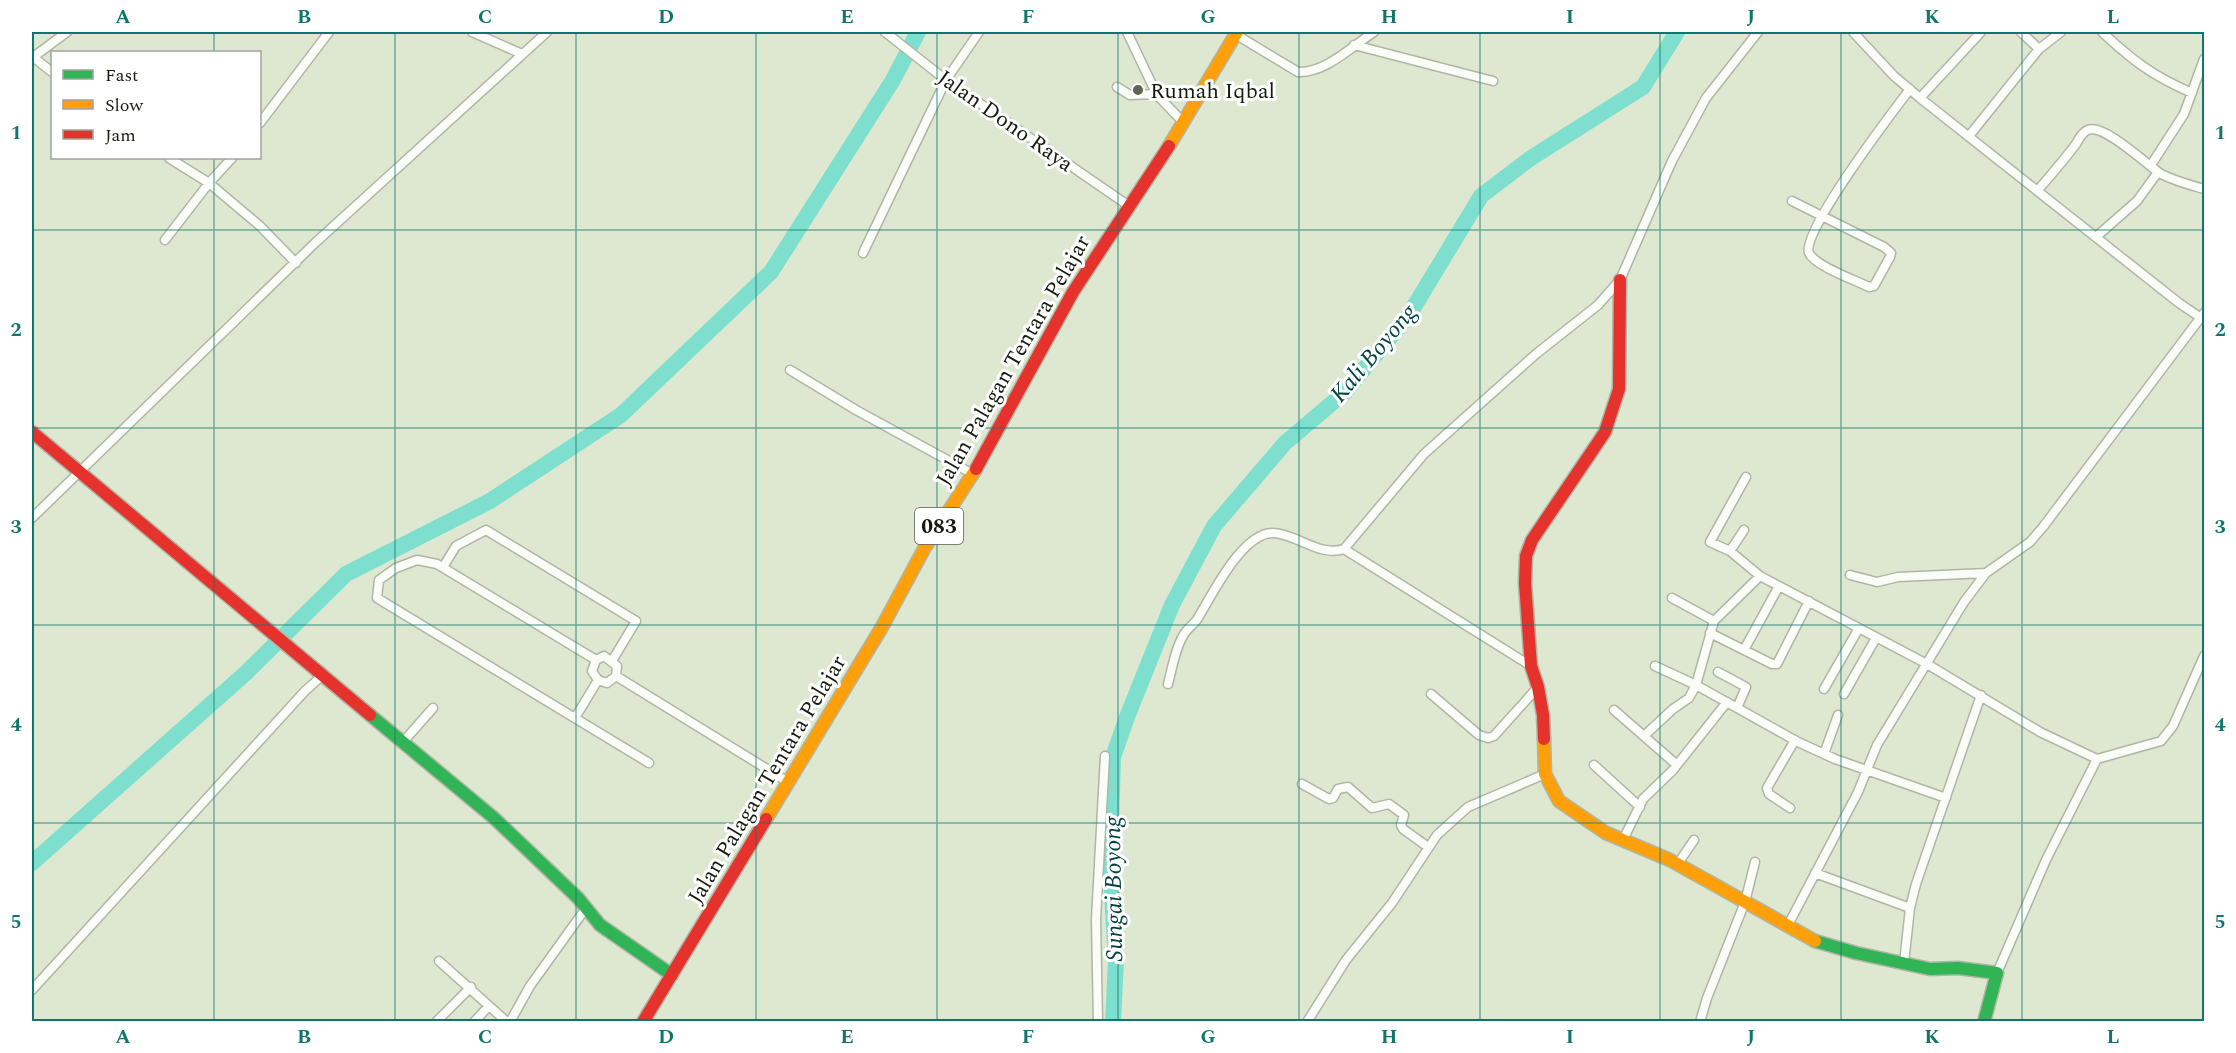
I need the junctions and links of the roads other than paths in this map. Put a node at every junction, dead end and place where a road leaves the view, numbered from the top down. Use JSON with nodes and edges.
{"nodes":[{"id":1,"x":67,"y":32,"type":"edge"},
{"id":2,"x":329,"y":32,"type":"edge"},
{"id":3,"x":472,"y":32,"type":"edge"},
{"id":4,"x":547,"y":32,"type":"edge"},
{"id":5,"x":885,"y":32,"type":"edge"},
{"id":6,"x":979,"y":32,"type":"edge"},
{"id":7,"x":1127,"y":32,"type":"edge"},
{"id":8,"x":1374,"y":32,"type":"edge"},
{"id":9,"x":1746,"y":32,"type":"edge"},
{"id":10,"x":1758,"y":32,"type":"edge"},
{"id":11,"x":1853,"y":32,"type":"edge"},
{"id":12,"x":1981,"y":32,"type":"edge"},
{"id":13,"x":2021,"y":32,"type":"edge"},
{"id":14,"x":2061,"y":32,"type":"edge"},
{"id":15,"x":2102,"y":32,"type":"edge"},
{"id":16,"x":1236,"y":33,"type":"edge"},
{"id":17,"x":1750,"y":41,"type":"junction"},
{"id":18,"x":1354,"y":45,"type":"junction"},
{"id":19,"x":2038,"y":49,"type":"junction"},
{"id":20,"x":522,"y":54,"type":"junction"},
{"id":21,"x":32,"y":58,"type":"edge"},
{"id":22,"x":2205,"y":59,"type":"edge"},
{"id":23,"x":51,"y":71,"type":"edge"},
{"id":24,"x":2202,"y":77,"type":"edge"},
{"id":25,"x":946,"y":80,"type":"junction"},
{"id":26,"x":1493,"y":81,"type":"dead end"},
{"id":27,"x":1117,"y":87,"type":"dead end"},
{"id":28,"x":1910,"y":89,"type":"junction"},
{"id":29,"x":2192,"y":93,"type":"junction"},
{"id":30,"x":1157,"y":94,"type":"junction"},
{"id":31,"x":1920,"y":98,"type":"junction"},
{"id":32,"x":261,"y":122,"type":"edge"},
{"id":33,"x":1184,"y":123,"type":"junction"},
{"id":34,"x":1969,"y":136,"type":"junction"},
{"id":35,"x":171,"y":159,"type":"edge"},
{"id":36,"x":231,"y":159,"type":"edge"},
{"id":37,"x":2151,"y":165,"type":"junction"},
{"id":38,"x":2158,"y":172,"type":"junction"},
{"id":39,"x":209,"y":183,"type":"junction"},
{"id":40,"x":2205,"y":189,"type":"edge"},
{"id":41,"x":2038,"y":190,"type":"junction"},
{"id":42,"x":1792,"y":201,"type":"dead end"},
{"id":43,"x":1130,"y":206,"type":"junction"},
{"id":44,"x":1822,"y":216,"type":"junction"},
{"id":45,"x":2097,"y":236,"type":"junction"},
{"id":46,"x":165,"y":240,"type":"dead end"},
{"id":47,"x":863,"y":253,"type":"dead end"},
{"id":48,"x":296,"y":263,"type":"junction"},
{"id":49,"x":1620,"y":280,"type":"junction"},
{"id":50,"x":2203,"y":317,"type":"edge"},
{"id":51,"x":790,"y":370,"type":"dead end"},
{"id":52,"x":32,"y":432,"type":"edge"},
{"id":53,"x":78,"y":471,"type":"junction"},
{"id":54,"x":973,"y":474,"type":"junction"},
{"id":55,"x":1746,"y":477,"type":"dead end"},
{"id":56,"x":32,"y":518,"type":"edge"},
{"id":57,"x":1744,"y":530,"type":"dead end"},
{"id":58,"x":1344,"y":549,"type":"junction"},
{"id":59,"x":1730,"y":550,"type":"junction"},
{"id":60,"x":443,"y":567,"type":"junction"},
{"id":61,"x":1986,"y":573,"type":"junction"},
{"id":62,"x":1850,"y":575,"type":"dead end"},
{"id":63,"x":1760,"y":576,"type":"junction"},
{"id":64,"x":1779,"y":586,"type":"junction"},
{"id":65,"x":1672,"y":598,"type":"dead end"},
{"id":66,"x":1809,"y":601,"type":"junction"},
{"id":67,"x":1714,"y":621,"type":"junction"},
{"id":68,"x":1859,"y":628,"type":"junction"},
{"id":69,"x":1710,"y":633,"type":"junction"},
{"id":70,"x":1876,"y":638,"type":"junction"},
{"id":71,"x":1744,"y":650,"type":"junction"},
{"id":72,"x":2205,"y":656,"type":"edge"},
{"id":73,"x":596,"y":660,"type":"junction"},
{"id":74,"x":612,"y":661,"type":"junction"},
{"id":75,"x":1927,"y":664,"type":"junction"},
{"id":76,"x":1531,"y":666,"type":"junction"},
{"id":77,"x":1655,"y":666,"type":"dead end"},
{"id":78,"x":1718,"y":672,"type":"dead end"},
{"id":79,"x":323,"y":675,"type":"junction"},
{"id":80,"x":616,"y":676,"type":"junction"},
{"id":81,"x":598,"y":680,"type":"junction"},
{"id":82,"x":1168,"y":684,"type":"dead end"},
{"id":83,"x":1696,"y":685,"type":"junction"},
{"id":84,"x":1538,"y":687,"type":"junction"},
{"id":85,"x":1824,"y":689,"type":"dead end"},
{"id":86,"x":1431,"y":694,"type":"dead end"},
{"id":87,"x":1844,"y":694,"type":"dead end"},
{"id":88,"x":1981,"y":696,"type":"junction"},
{"id":89,"x":1726,"y":702,"type":"junction"},
{"id":90,"x":433,"y":708,"type":"dead end"},
{"id":91,"x":1737,"y":708,"type":"junction"},
{"id":92,"x":1614,"y":710,"type":"dead end"},
{"id":93,"x":1838,"y":715,"type":"dead end"},
{"id":94,"x":575,"y":718,"type":"junction"},
{"id":95,"x":1645,"y":735,"type":"junction"},
{"id":96,"x":1795,"y":740,"type":"junction"},
{"id":97,"x":403,"y":742,"type":"junction"},
{"id":98,"x":1824,"y":754,"type":"junction"},
{"id":99,"x":1105,"y":756,"type":"dead end"},
{"id":100,"x":2097,"y":759,"type":"junction"},
{"id":101,"x":649,"y":763,"type":"dead end"},
{"id":102,"x":1594,"y":765,"type":"dead end"},
{"id":103,"x":1677,"y":765,"type":"junction"},
{"id":104,"x":1866,"y":772,"type":"junction"},
{"id":105,"x":1545,"y":774,"type":"junction"},
{"id":106,"x":788,"y":782,"type":"junction"},
{"id":107,"x":1302,"y":784,"type":"dead end"},
{"id":108,"x":1946,"y":798,"type":"junction"},
{"id":109,"x":1640,"y":807,"type":"junction"},
{"id":110,"x":1790,"y":808,"type":"dead end"},
{"id":111,"x":1623,"y":840,"type":"junction"},
{"id":112,"x":1694,"y":840,"type":"dead end"},
{"id":113,"x":1428,"y":847,"type":"junction"},
{"id":114,"x":1755,"y":862,"type":"dead end"},
{"id":115,"x":1677,"y":865,"type":"junction"},
{"id":116,"x":1815,"y":873,"type":"junction"},
{"id":117,"x":1745,"y":902,"type":"junction"},
{"id":118,"x":586,"y":908,"type":"junction"},
{"id":119,"x":1910,"y":908,"type":"junction"},
{"id":120,"x":1787,"y":927,"type":"junction"},
{"id":121,"x":439,"y":961,"type":"dead end"},
{"id":122,"x":1904,"y":963,"type":"junction"},
{"id":123,"x":1997,"y":973,"type":"junction"},
{"id":124,"x":672,"y":975,"type":"junction"},
{"id":125,"x":471,"y":987,"type":"junction"},
{"id":126,"x":32,"y":990,"type":"edge"},
{"id":127,"x":488,"y":1007,"type":"junction"},
{"id":128,"x":436,"y":1022,"type":"edge"},
{"id":129,"x":474,"y":1022,"type":"edge"},
{"id":130,"x":509,"y":1022,"type":"edge"},
{"id":131,"x":644,"y":1022,"type":"edge"},
{"id":132,"x":1098,"y":1022,"type":"edge"},
{"id":133,"x":1307,"y":1022,"type":"edge"},
{"id":134,"x":1700,"y":1022,"type":"edge"},
{"id":135,"x":1984,"y":1022,"type":"edge"}],
"edges":[{"from":1,"to":21,"type":"street"},
{"from":2,"to":32,"type":"street"},
{"from":3,"to":20,"type":"street"},
{"from":4,"to":20,"type":"street"},
{"from":5,"to":25,"type":"street","name":"Jalan Dono Raya"},
{"from":6,"to":25,"type":"street"},
{"from":7,"to":30,"type":"street"},
{"from":8,"to":18,"type":"street"},
{"from":9,"to":17,"type":"street"},
{"from":10,"to":17,"type":"street"},
{"from":11,"to":28,"type":"street"},
{"from":12,"to":31,"type":"street"},
{"from":13,"to":19,"type":"street"},
{"from":14,"to":19,"type":"street"},
{"from":15,"to":29,"type":"street"},
{"from":16,"to":18,"type":"street"},
{"from":16,"to":33,"type":"street","name":"Jalan Palagan Tentara Pelajar","number":"083"},
{"from":17,"to":49,"type":"street"},
{"from":18,"to":26,"type":"street"},
{"from":19,"to":34,"type":"street"},
{"from":20,"to":48,"type":"street"},
{"from":21,"to":23,"type":"street"},
{"from":22,"to":24,"type":"street"},
{"from":24,"to":29,"type":"street"},
{"from":25,"to":43,"type":"street","name":"Jalan Dono Raya"},
{"from":25,"to":47,"type":"street"},
{"from":27,"to":30,"type":"street"},
{"from":28,"to":31,"type":"street"},
{"from":28,"to":44,"type":"street"},
{"from":29,"to":37,"type":"street"},
{"from":30,"to":33,"type":"street"},
{"from":31,"to":34,"type":"street"},
{"from":33,"to":43,"type":"street","name":"Jalan Palagan Tentara Pelajar","number":"083"},
{"from":34,"to":41,"type":"street"},
{"from":35,"to":39,"type":"street"},
{"from":36,"to":39,"type":"street"},
{"from":37,"to":38,"type":"street"},
{"from":37,"to":41,"type":"street"},
{"from":38,"to":40,"type":"street"},
{"from":38,"to":45,"type":"street"},
{"from":39,"to":46,"type":"street"},
{"from":39,"to":48,"type":"street"},
{"from":41,"to":45,"type":"street"},
{"from":42,"to":44,"type":"street"},
{"from":43,"to":54,"type":"street","name":"Jalan Palagan Tentara Pelajar","number":"083"},
{"from":44,"to":44,"type":"street"},
{"from":45,"to":50,"type":"street"},
{"from":48,"to":53,"type":"street"},
{"from":49,"to":58,"type":"street"},
{"from":49,"to":76,"type":"street"},
{"from":50,"to":61,"type":"street"},
{"from":51,"to":54,"type":"street"},
{"from":52,"to":53,"type":"street"},
{"from":53,"to":56,"type":"street"},
{"from":53,"to":79,"type":"street"},
{"from":54,"to":106,"type":"street","name":"Jalan Palagan Tentara Pelajar","number":"083"},
{"from":55,"to":59,"type":"street"},
{"from":57,"to":59,"type":"street"},
{"from":58,"to":76,"type":"street"},
{"from":58,"to":82,"type":"street"},
{"from":59,"to":63,"type":"street"},
{"from":60,"to":73,"type":"street"},
{"from":60,"to":74,"type":"street"},
{"from":60,"to":94,"type":"street"},
{"from":61,"to":62,"type":"street"},
{"from":61,"to":75,"type":"street"},
{"from":63,"to":64,"type":"street"},
{"from":63,"to":67,"type":"street"},
{"from":64,"to":66,"type":"street"},
{"from":64,"to":71,"type":"street"},
{"from":65,"to":67,"type":"street"},
{"from":66,"to":68,"type":"street"},
{"from":66,"to":71,"type":"street"},
{"from":67,"to":69,"type":"street"},
{"from":68,"to":70,"type":"street"},
{"from":68,"to":85,"type":"street"},
{"from":69,"to":71,"type":"street"},
{"from":69,"to":83,"type":"street"},
{"from":70,"to":75,"type":"street"},
{"from":70,"to":87,"type":"street"},
{"from":72,"to":100,"type":"street"},
{"from":73,"to":74,"type":"street"},
{"from":73,"to":81,"type":"street"},
{"from":74,"to":80,"type":"street"},
{"from":75,"to":88,"type":"street"},
{"from":75,"to":104,"type":"street"},
{"from":76,"to":84,"type":"street"},
{"from":77,"to":83,"type":"street"},
{"from":78,"to":91,"type":"street"},
{"from":79,"to":97,"type":"street"},
{"from":79,"to":126,"type":"street"},
{"from":80,"to":81,"type":"street"},
{"from":80,"to":106,"type":"street"},
{"from":81,"to":94,"type":"street"},
{"from":83,"to":89,"type":"street"},
{"from":83,"to":95,"type":"street"},
{"from":84,"to":86,"type":"street"},
{"from":84,"to":105,"type":"street"},
{"from":88,"to":100,"type":"street"},
{"from":88,"to":108,"type":"street"},
{"from":89,"to":91,"type":"street"},
{"from":89,"to":103,"type":"street"},
{"from":90,"to":97,"type":"street"},
{"from":91,"to":96,"type":"street"},
{"from":92,"to":95,"type":"street"},
{"from":93,"to":98,"type":"street"},
{"from":94,"to":101,"type":"street"},
{"from":95,"to":103,"type":"street"},
{"from":96,"to":98,"type":"street"},
{"from":96,"to":110,"type":"street"},
{"from":97,"to":118,"type":"street"},
{"from":98,"to":104,"type":"street"},
{"from":99,"to":132,"type":"street"},
{"from":100,"to":123,"type":"street"},
{"from":102,"to":109,"type":"street"},
{"from":103,"to":109,"type":"street"},
{"from":104,"to":108,"type":"street"},
{"from":104,"to":116,"type":"street"},
{"from":105,"to":111,"type":"street"},
{"from":105,"to":113,"type":"street"},
{"from":106,"to":124,"type":"street","name":"Jalan Palagan Tentara Pelajar","number":"083"},
{"from":107,"to":113,"type":"street"},
{"from":108,"to":119,"type":"street"},
{"from":109,"to":111,"type":"street"},
{"from":111,"to":115,"type":"street"},
{"from":112,"to":115,"type":"street"},
{"from":113,"to":133,"type":"street"},
{"from":114,"to":117,"type":"street"},
{"from":115,"to":117,"type":"street"},
{"from":116,"to":119,"type":"street"},
{"from":116,"to":120,"type":"street"},
{"from":117,"to":120,"type":"street"},
{"from":117,"to":134,"type":"street"},
{"from":118,"to":124,"type":"street"},
{"from":118,"to":130,"type":"street"},
{"from":119,"to":122,"type":"street"},
{"from":120,"to":122,"type":"street"},
{"from":121,"to":125,"type":"street"},
{"from":122,"to":123,"type":"street"},
{"from":123,"to":135,"type":"street"},
{"from":124,"to":131,"type":"street","name":"Jalan Palagan Tentara Pelajar","number":"083"},
{"from":125,"to":127,"type":"street"},
{"from":125,"to":128,"type":"street"},
{"from":127,"to":129,"type":"street"},
{"from":127,"to":130,"type":"street"}]}
